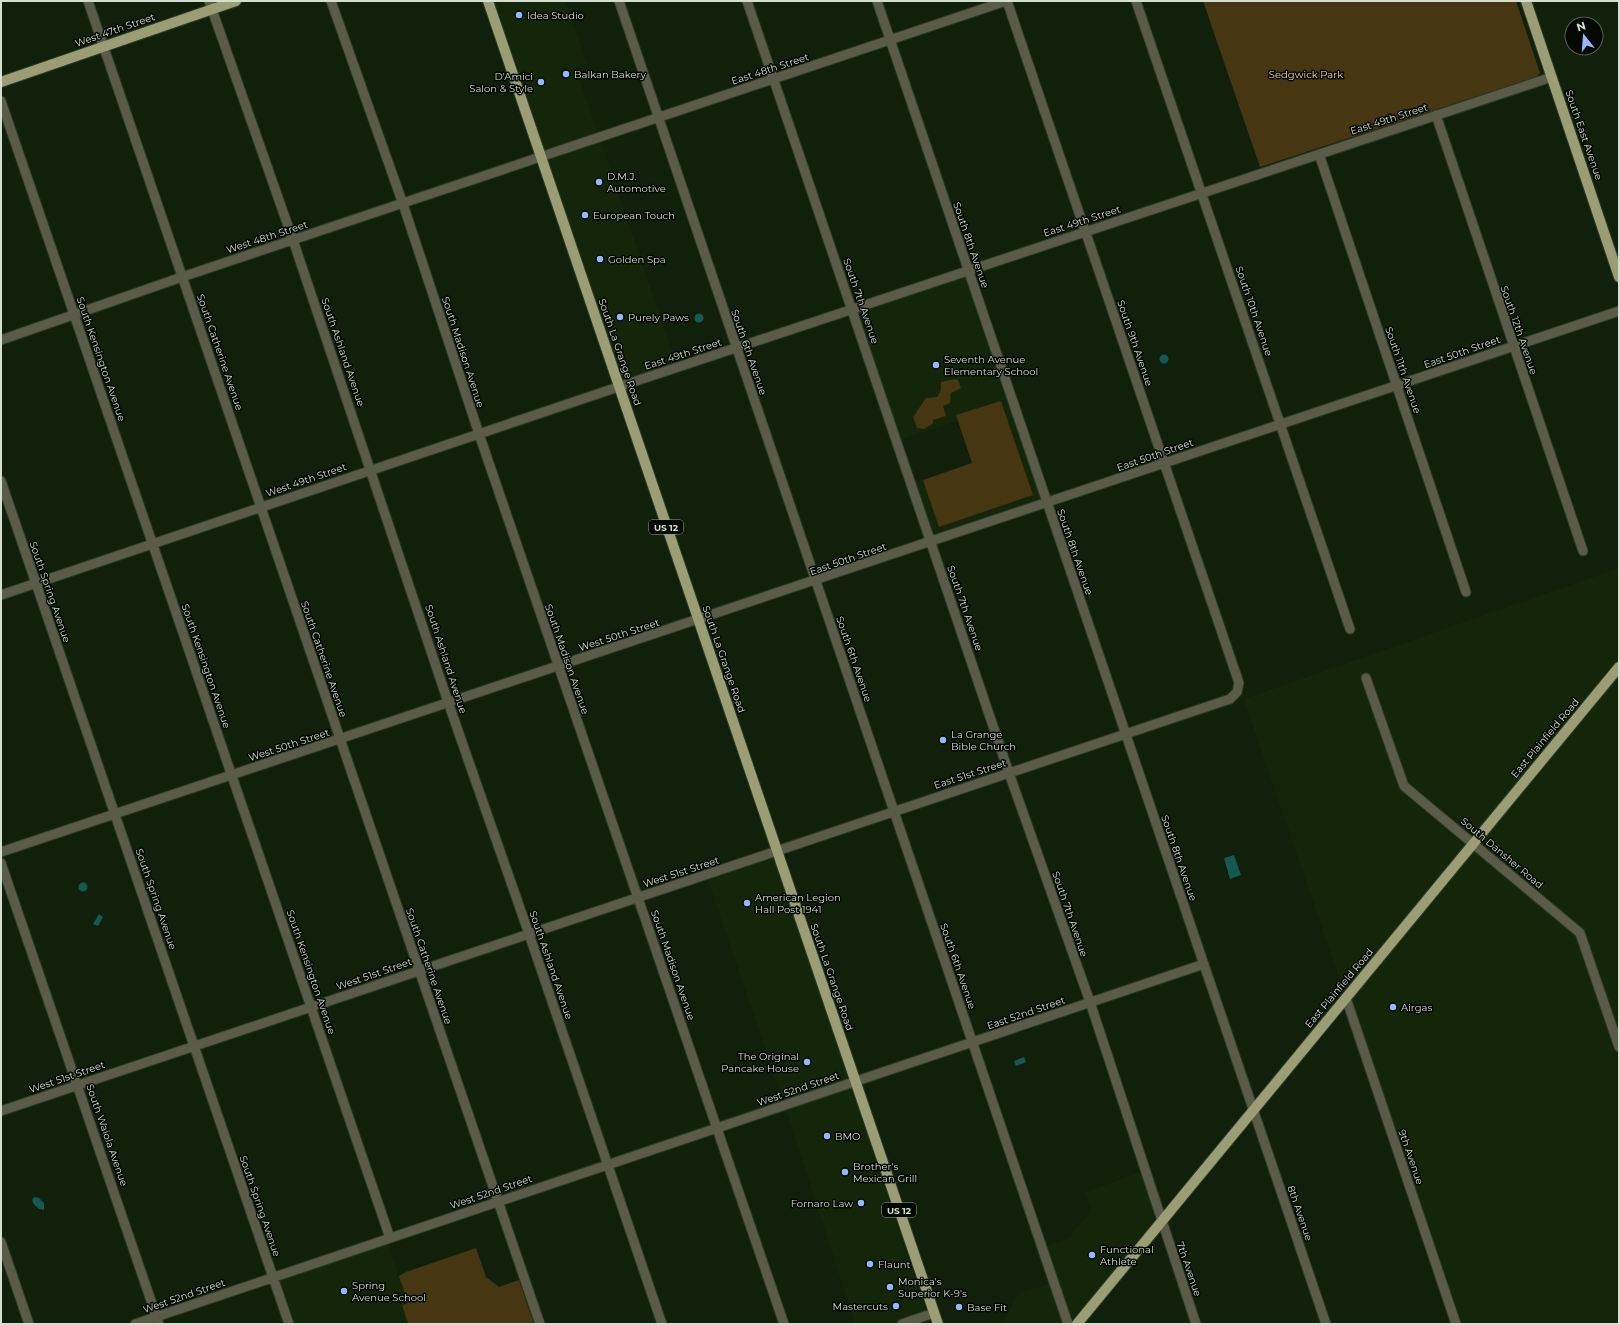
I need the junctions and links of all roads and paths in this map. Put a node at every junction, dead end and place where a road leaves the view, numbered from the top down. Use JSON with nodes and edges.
{"nodes":[{"id":1,"x":88,"y":1,"type":"edge"},
{"id":2,"x":236,"y":1,"type":"edge"},
{"id":3,"x":331,"y":1,"type":"edge"},
{"id":4,"x":488,"y":1,"type":"edge"},
{"id":5,"x":619,"y":1,"type":"edge"},
{"id":6,"x":748,"y":1,"type":"edge"},
{"id":7,"x":877,"y":1,"type":"edge"},
{"id":8,"x":1006,"y":1,"type":"edge"},
{"id":9,"x":1136,"y":1,"type":"edge"},
{"id":10,"x":1526,"y":1,"type":"edge"},
{"id":11,"x":211,"y":5,"type":"edge"},
{"id":12,"x":890,"y":40,"type":"junction"},
{"id":13,"x":104,"y":47,"type":"junction"},
{"id":14,"x":1552,"y":77,"type":"junction"},
{"id":15,"x":774,"y":79,"type":"junction"},
{"id":16,"x":1,"y":82,"type":"edge"},
{"id":17,"x":1,"y":101,"type":"edge"},
{"id":18,"x":1436,"y":115,"type":"junction"},
{"id":19,"x":658,"y":118,"type":"junction"},
{"id":20,"x":1319,"y":154,"type":"junction"},
{"id":21,"x":541,"y":157,"type":"junction"},
{"id":22,"x":1202,"y":193,"type":"junction"},
{"id":23,"x":403,"y":204,"type":"junction"},
{"id":24,"x":1086,"y":232,"type":"junction"},
{"id":25,"x":293,"y":240,"type":"junction"},
{"id":26,"x":968,"y":270,"type":"junction"},
{"id":27,"x":182,"y":277,"type":"junction"},
{"id":28,"x":1619,"y":277,"type":"edge"},
{"id":29,"x":852,"y":309,"type":"junction"},
{"id":30,"x":1619,"y":311,"type":"edge"},
{"id":31,"x":74,"y":314,"type":"junction"},
{"id":32,"x":1,"y":340,"type":"edge"},
{"id":33,"x":1513,"y":346,"type":"junction"},
{"id":34,"x":736,"y":348,"type":"junction"},
{"id":35,"x":1396,"y":386,"type":"junction"},
{"id":36,"x":619,"y":387,"type":"junction"},
{"id":37,"x":1280,"y":425,"type":"junction"},
{"id":38,"x":479,"y":434,"type":"junction"},
{"id":39,"x":1165,"y":464,"type":"junction"},
{"id":40,"x":372,"y":470,"type":"junction"},
{"id":41,"x":1,"y":481,"type":"edge"},
{"id":42,"x":1047,"y":503,"type":"junction"},
{"id":43,"x":261,"y":507,"type":"junction"},
{"id":44,"x":931,"y":542,"type":"junction"},
{"id":45,"x":152,"y":544,"type":"junction"},
{"id":46,"x":1583,"y":551,"type":"dead end"},
{"id":47,"x":816,"y":581,"type":"junction"},
{"id":48,"x":36,"y":583,"type":"junction"},
{"id":49,"x":1466,"y":592,"type":"dead end"},
{"id":50,"x":1,"y":595,"type":"edge"},
{"id":51,"x":698,"y":620,"type":"junction"},
{"id":52,"x":1350,"y":629,"type":"dead end"},
{"id":53,"x":558,"y":667,"type":"junction"},
{"id":54,"x":1619,"y":667,"type":"edge"},
{"id":55,"x":1366,"y":678,"type":"dead end"},
{"id":56,"x":1237,"y":692,"type":"joint"},
{"id":57,"x":448,"y":702,"type":"junction"},
{"id":58,"x":1126,"y":734,"type":"junction"},
{"id":59,"x":340,"y":740,"type":"junction"},
{"id":60,"x":1009,"y":773,"type":"junction"},
{"id":61,"x":232,"y":776,"type":"junction"},
{"id":62,"x":894,"y":811,"type":"junction"},
{"id":63,"x":115,"y":815,"type":"junction"},
{"id":64,"x":1473,"y":843,"type":"junction"},
{"id":65,"x":776,"y":851,"type":"junction"},
{"id":66,"x":1,"y":852,"type":"edge"},
{"id":67,"x":1,"y":863,"type":"edge"},
{"id":68,"x":638,"y":898,"type":"junction"},
{"id":69,"x":529,"y":934,"type":"junction"},
{"id":70,"x":1204,"y":964,"type":"junction"},
{"id":71,"x":419,"y":970,"type":"junction"},
{"id":72,"x":1346,"y":998,"type":"junction"},
{"id":73,"x":1090,"y":1002,"type":"junction"},
{"id":74,"x":311,"y":1007,"type":"junction"},
{"id":75,"x":972,"y":1043,"type":"junction"},
{"id":76,"x":195,"y":1046,"type":"junction"},
{"id":77,"x":1619,"y":1047,"type":"edge"},
{"id":78,"x":855,"y":1081,"type":"junction"},
{"id":79,"x":78,"y":1085,"type":"junction"},
{"id":80,"x":1254,"y":1109,"type":"junction"},
{"id":81,"x":1,"y":1111,"type":"edge"},
{"id":82,"x":717,"y":1128,"type":"junction"},
{"id":83,"x":608,"y":1165,"type":"junction"},
{"id":84,"x":499,"y":1201,"type":"junction"},
{"id":85,"x":1161,"y":1222,"type":"junction"},
{"id":86,"x":390,"y":1238,"type":"junction"},
{"id":87,"x":1,"y":1242,"type":"edge"},
{"id":88,"x":272,"y":1278,"type":"junction"},
{"id":89,"x":934,"y":1313,"type":"junction"},
{"id":90,"x":158,"y":1320,"type":"edge"},
{"id":91,"x":29,"y":1324,"type":"edge"},
{"id":92,"x":135,"y":1324,"type":"edge"},
{"id":93,"x":288,"y":1324,"type":"edge"},
{"id":94,"x":540,"y":1324,"type":"edge"},
{"id":95,"x":662,"y":1324,"type":"edge"},
{"id":96,"x":784,"y":1324,"type":"edge"},
{"id":97,"x":902,"y":1324,"type":"edge"},
{"id":98,"x":938,"y":1324,"type":"edge"},
{"id":99,"x":1068,"y":1324,"type":"edge"},
{"id":100,"x":1077,"y":1324,"type":"edge"},
{"id":101,"x":1196,"y":1324,"type":"edge"},
{"id":102,"x":1326,"y":1324,"type":"edge"},
{"id":103,"x":1456,"y":1324,"type":"edge"}],
"edges":[{"from":1,"to":13,"type":"street","name":"South Catherine Avenue"},
{"from":2,"to":11,"type":"main road","name":"West 47th Street"},
{"from":3,"to":23,"type":"street","name":"South Madison Avenue"},
{"from":4,"to":21,"type":"main road","name":"South La Grange Road","number":"US 12"},
{"from":5,"to":19,"type":"street","name":"South 6th Avenue"},
{"from":6,"to":15,"type":"street","name":"South 7th Avenue"},
{"from":7,"to":12,"type":"street","name":"South 8th Avenue"},
{"from":8,"to":12,"type":"street","name":"East 48th Street"},
{"from":8,"to":24,"type":"street","name":"South 9th Avenue"},
{"from":9,"to":22,"type":"street","name":"South 10th Avenue"},
{"from":10,"to":14,"type":"main road","name":"South East Avenue"},
{"from":11,"to":13,"type":"main road","name":"West 47th Street"},
{"from":11,"to":25,"type":"street","name":"South Ashland Avenue"},
{"from":12,"to":15,"type":"street","name":"East 48th Street"},
{"from":12,"to":26,"type":"street","name":"South 8th Avenue"},
{"from":13,"to":16,"type":"main road","name":"West 47th Street"},
{"from":13,"to":27,"type":"street","name":"South Catherine Avenue"},
{"from":14,"to":18,"type":"street","name":"East 49th Street"},
{"from":14,"to":28,"type":"main road","name":"South East Avenue"},
{"from":15,"to":19,"type":"street","name":"East 48th Street"},
{"from":15,"to":29,"type":"street","name":"South 7th Avenue"},
{"from":17,"to":31,"type":"street","name":"South Kensington Avenue"},
{"from":18,"to":20,"type":"street","name":"East 49th Street"},
{"from":18,"to":33,"type":"street","name":"South 12th Avenue"},
{"from":19,"to":21,"type":"street","name":"East 48th Street"},
{"from":19,"to":34,"type":"street","name":"South 6th Avenue"},
{"from":20,"to":22,"type":"street","name":"East 49th Street"},
{"from":20,"to":35,"type":"street","name":"South 11th Avenue"},
{"from":21,"to":23,"type":"street","name":"West 48th Street"},
{"from":21,"to":36,"type":"main road","name":"South La Grange Road","number":"US 12"},
{"from":22,"to":24,"type":"street","name":"East 49th Street"},
{"from":22,"to":37,"type":"street","name":"South 10th Avenue"},
{"from":23,"to":25,"type":"street","name":"West 48th Street"},
{"from":23,"to":38,"type":"street","name":"South Madison Avenue"},
{"from":24,"to":26,"type":"street","name":"East 49th Street"},
{"from":24,"to":39,"type":"street","name":"South 9th Avenue"},
{"from":25,"to":27,"type":"street","name":"West 48th Street"},
{"from":25,"to":40,"type":"street","name":"South Ashland Avenue"},
{"from":26,"to":29,"type":"street","name":"East 49th Street"},
{"from":26,"to":42,"type":"street","name":"South 8th Avenue"},
{"from":27,"to":31,"type":"street","name":"West 48th Street"},
{"from":27,"to":43,"type":"street","name":"South Catherine Avenue"},
{"from":29,"to":34,"type":"street","name":"East 49th Street"},
{"from":29,"to":44,"type":"street","name":"South 7th Avenue"},
{"from":30,"to":33,"type":"street","name":"East 50th Street"},
{"from":31,"to":32,"type":"street","name":"West 48th Street"},
{"from":31,"to":45,"type":"street","name":"South Kensington Avenue"},
{"from":33,"to":35,"type":"street","name":"East 50th Street"},
{"from":33,"to":46,"type":"street","name":"South 12th Avenue"},
{"from":34,"to":36,"type":"street","name":"East 49th Street"},
{"from":34,"to":47,"type":"street","name":"South 6th Avenue"},
{"from":35,"to":37,"type":"street","name":"East 50th Street"},
{"from":35,"to":49,"type":"street","name":"South 11th Avenue"},
{"from":36,"to":38,"type":"street","name":"West 49th Street"},
{"from":36,"to":51,"type":"main road","name":"South La Grange Road","number":"US 12"},
{"from":37,"to":39,"type":"street","name":"East 50th Street"},
{"from":37,"to":52,"type":"street","name":"South 10th Avenue"},
{"from":38,"to":40,"type":"street","name":"West 49th Street"},
{"from":38,"to":53,"type":"street","name":"South Madison Avenue"},
{"from":39,"to":42,"type":"street","name":"East 50th Street"},
{"from":39,"to":56,"type":"street","name":"South 9th Avenue"},
{"from":40,"to":43,"type":"street","name":"West 49th Street"},
{"from":40,"to":57,"type":"street","name":"South Ashland Avenue"},
{"from":41,"to":48,"type":"street","name":"South Spring Avenue"},
{"from":42,"to":44,"type":"street","name":"East 50th Street"},
{"from":42,"to":58,"type":"street","name":"South 8th Avenue"},
{"from":43,"to":45,"type":"street","name":"West 49th Street"},
{"from":43,"to":59,"type":"street","name":"South Catherine Avenue"},
{"from":44,"to":47,"type":"street","name":"East 50th Street"},
{"from":44,"to":60,"type":"street","name":"South 7th Avenue"},
{"from":45,"to":48,"type":"street","name":"West 49th Street"},
{"from":45,"to":61,"type":"street","name":"South Kensington Avenue"},
{"from":47,"to":51,"type":"street","name":"East 50th Street"},
{"from":47,"to":62,"type":"street","name":"South 6th Avenue"},
{"from":48,"to":50,"type":"street","name":"West 49th Street"},
{"from":48,"to":63,"type":"street","name":"South Spring Avenue"},
{"from":51,"to":53,"type":"street","name":"West 50th Street"},
{"from":51,"to":65,"type":"main road","name":"South La Grange Road","number":"US 12"},
{"from":53,"to":57,"type":"street","name":"West 50th Street"},
{"from":53,"to":68,"type":"street","name":"South Madison Avenue"},
{"from":54,"to":64,"type":"main road","name":"East Plainfield Road"},
{"from":55,"to":64,"type":"street","name":"South Dansher Road"},
{"from":56,"to":58,"type":"street","name":"East 51st Street"},
{"from":57,"to":59,"type":"street","name":"West 50th Street"},
{"from":57,"to":69,"type":"street","name":"South Ashland Avenue"},
{"from":58,"to":60,"type":"street","name":"East 51st Street"},
{"from":58,"to":70,"type":"street","name":"South 8th Avenue"},
{"from":59,"to":61,"type":"street","name":"West 50th Street"},
{"from":59,"to":71,"type":"street","name":"South Catherine Avenue"},
{"from":60,"to":62,"type":"street","name":"East 51st Street"},
{"from":60,"to":73,"type":"street","name":"South 7th Avenue"},
{"from":61,"to":63,"type":"street","name":"West 50th Street"},
{"from":61,"to":74,"type":"street","name":"South Kensington Avenue"},
{"from":62,"to":65,"type":"street","name":"East 51st Street"},
{"from":62,"to":75,"type":"street","name":"South 6th Avenue"},
{"from":63,"to":66,"type":"street","name":"West 50th Street"},
{"from":63,"to":76,"type":"street","name":"South Spring Avenue"},
{"from":64,"to":72,"type":"main road","name":"East Plainfield Road"},
{"from":64,"to":77,"type":"street","name":"South Dansher Road"},
{"from":65,"to":68,"type":"street","name":"West 51st Street"},
{"from":65,"to":78,"type":"main road","name":"South La Grange Road","number":"US 12"},
{"from":67,"to":79,"type":"street","name":"South Waiola Avenue"},
{"from":68,"to":69,"type":"street","name":"West 51st Street"},
{"from":68,"to":82,"type":"street","name":"South Madison Avenue"},
{"from":69,"to":71,"type":"street","name":"West 51st Street"},
{"from":69,"to":83,"type":"street","name":"South Ashland Avenue"},
{"from":70,"to":73,"type":"street","name":"East 52nd Street"},
{"from":70,"to":80,"type":"street","name":"South 8th Avenue"},
{"from":71,"to":74,"type":"street","name":"West 51st Street"},
{"from":71,"to":84,"type":"street","name":"South Catherine Avenue"},
{"from":72,"to":80,"type":"main road","name":"East Plainfield Road"},
{"from":72,"to":103,"type":"street","name":"9th Avenue"},
{"from":73,"to":75,"type":"street","name":"East 52nd Street"},
{"from":73,"to":85,"type":"street","name":"South 7th Avenue"},
{"from":74,"to":76,"type":"street","name":"West 51st Street"},
{"from":74,"to":86,"type":"street","name":"South Kensington Avenue"},
{"from":75,"to":78,"type":"street","name":"East 52nd Street"},
{"from":75,"to":99,"type":"street","name":"South 6th Avenue"},
{"from":76,"to":79,"type":"street","name":"West 51st Street"},
{"from":76,"to":88,"type":"street","name":"South Spring Avenue"},
{"from":78,"to":82,"type":"street","name":"West 52nd Street"},
{"from":78,"to":89,"type":"main road","name":"South La Grange Road","number":"US 12"},
{"from":79,"to":81,"type":"street","name":"West 51st Street"},
{"from":79,"to":90,"type":"street","name":"South Waiola Avenue"},
{"from":80,"to":85,"type":"main road","name":"East Plainfield Road"},
{"from":80,"to":102,"type":"street","name":"8th Avenue"},
{"from":82,"to":83,"type":"street","name":"West 52nd Street"},
{"from":82,"to":96,"type":"street","name":"South Madison Avenue"},
{"from":83,"to":84,"type":"street","name":"West 52nd Street"},
{"from":83,"to":95,"type":"street","name":"South Ashland Avenue"},
{"from":84,"to":86,"type":"street","name":"West 52nd Street"},
{"from":84,"to":94,"type":"street","name":"South Catherine Avenue"},
{"from":85,"to":100,"type":"main road","name":"East Plainfield Road"},
{"from":85,"to":101,"type":"street","name":"7th Avenue"},
{"from":86,"to":88,"type":"street","name":"West 52nd Street"},
{"from":87,"to":91,"type":"street"},
{"from":88,"to":90,"type":"street","name":"West 52nd Street"},
{"from":88,"to":93,"type":"street","name":"South Spring Avenue"},
{"from":89,"to":97,"type":"street"},
{"from":89,"to":98,"type":"main road","name":"South La Grange Road","number":"US 12"},
{"from":90,"to":92,"type":"street","name":"West 52nd Street"}]}
